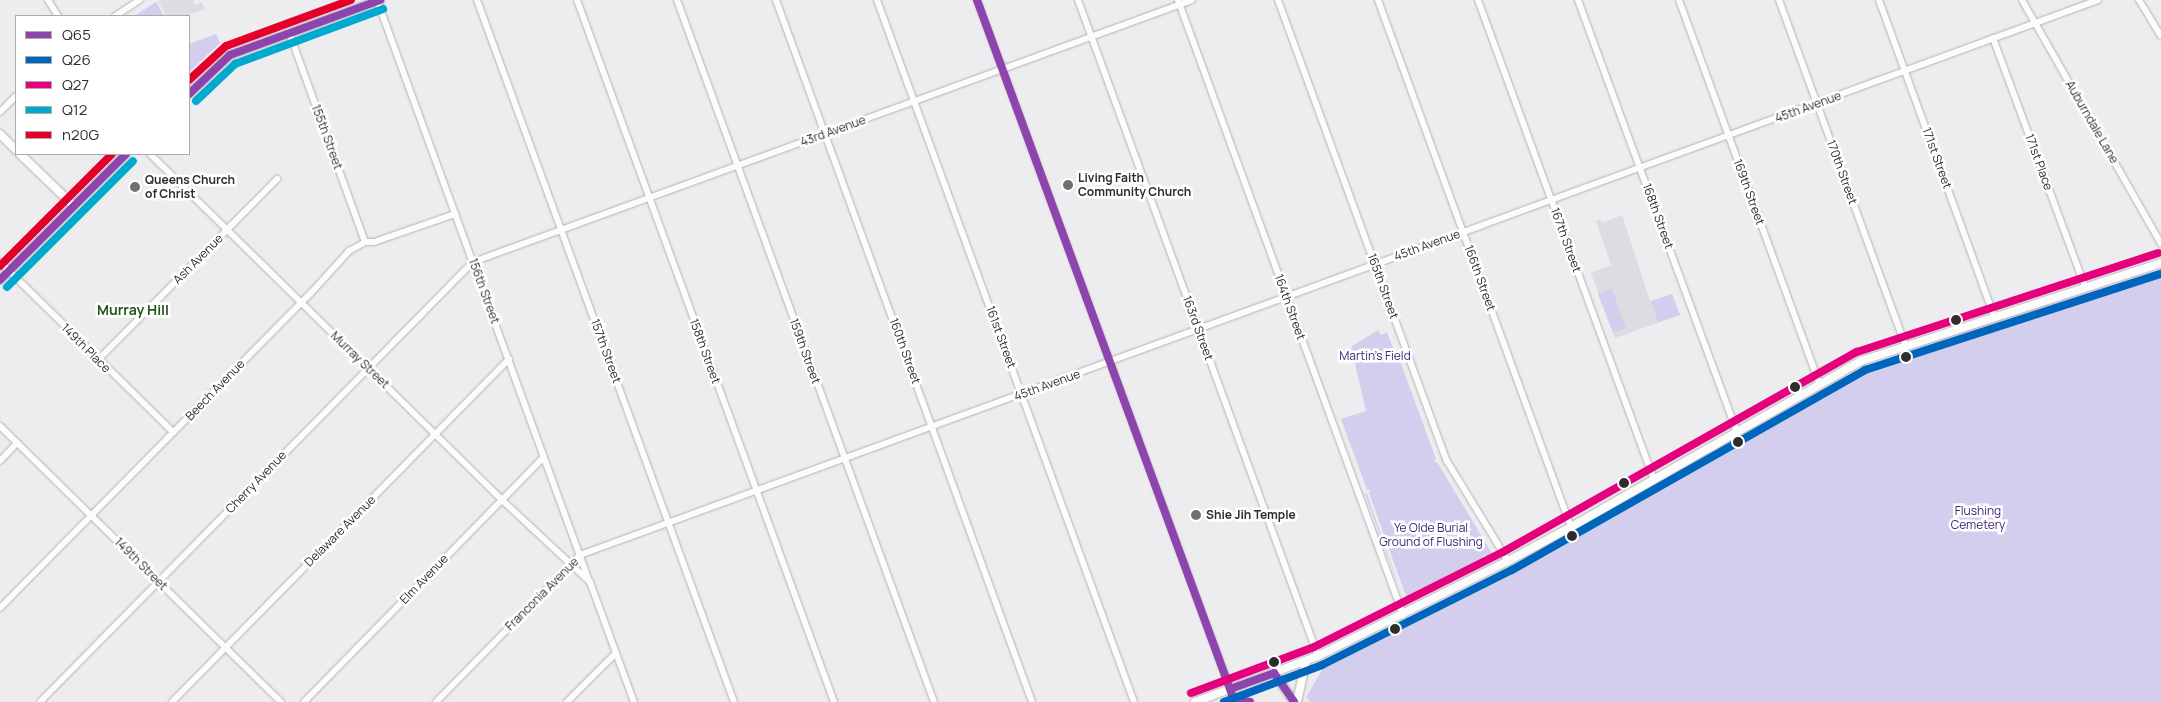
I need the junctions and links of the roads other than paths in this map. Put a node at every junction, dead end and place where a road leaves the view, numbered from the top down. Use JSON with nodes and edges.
{"nodes":[{"id":1,"x":48,"y":0,"type":"edge"},
{"id":2,"x":140,"y":0,"type":"edge"},
{"id":3,"x":378,"y":0,"type":"edge"},
{"id":4,"x":477,"y":0,"type":"edge"},
{"id":5,"x":577,"y":0,"type":"edge"},
{"id":6,"x":677,"y":0,"type":"edge"},
{"id":7,"x":776,"y":0,"type":"edge"},
{"id":8,"x":878,"y":0,"type":"edge"},
{"id":9,"x":977,"y":0,"type":"edge"},
{"id":10,"x":1078,"y":0,"type":"edge"},
{"id":11,"x":1192,"y":0,"type":"edge"},
{"id":12,"x":1278,"y":0,"type":"edge"},
{"id":13,"x":1378,"y":0,"type":"edge"},
{"id":14,"x":1478,"y":0,"type":"edge"},
{"id":15,"x":1578,"y":0,"type":"edge"},
{"id":16,"x":1679,"y":0,"type":"edge"},
{"id":17,"x":1779,"y":0,"type":"edge"},
{"id":18,"x":1879,"y":0,"type":"edge"},
{"id":19,"x":2022,"y":0,"type":"edge"},
{"id":20,"x":2098,"y":0,"type":"edge"},
{"id":21,"x":2138,"y":0,"type":"edge"},
{"id":22,"x":1179,"y":2,"type":"edge"},
{"id":23,"x":57,"y":15,"type":"edge"},
{"id":24,"x":117,"y":15,"type":"edge"},
{"id":25,"x":2036,"y":23,"type":"junction"},
{"id":26,"x":288,"y":32,"type":"junction"},
{"id":27,"x":1091,"y":36,"type":"junction"},
{"id":28,"x":2161,"y":36,"type":"edge"},
{"id":29,"x":1993,"y":38,"type":"junction"},
{"id":30,"x":1003,"y":69,"type":"junction"},
{"id":31,"x":1905,"y":71,"type":"junction"},
{"id":32,"x":190,"y":93,"type":"edge"},
{"id":33,"x":15,"y":97,"type":"edge"},
{"id":34,"x":915,"y":101,"type":"junction"},
{"id":35,"x":1817,"y":103,"type":"junction"},
{"id":36,"x":0,"y":112,"type":"edge"},
{"id":37,"x":0,"y":134,"type":"edge"},
{"id":38,"x":826,"y":134,"type":"junction"},
{"id":39,"x":1728,"y":136,"type":"junction"},
{"id":40,"x":15,"y":149,"type":"edge"},
{"id":41,"x":21,"y":155,"type":"edge"},
{"id":42,"x":125,"y":155,"type":"edge"},
{"id":43,"x":151,"y":155,"type":"edge"},
{"id":44,"x":738,"y":166,"type":"junction"},
{"id":45,"x":1640,"y":168,"type":"junction"},
{"id":46,"x":277,"y":179,"type":"dead end"},
{"id":47,"x":649,"y":198,"type":"junction"},
{"id":48,"x":1552,"y":200,"type":"junction"},
{"id":49,"x":73,"y":206,"type":"junction"},
{"id":50,"x":455,"y":214,"type":"junction"},
{"id":51,"x":227,"y":230,"type":"junction"},
{"id":52,"x":562,"y":230,"type":"junction"},
{"id":53,"x":1463,"y":232,"type":"junction"},
{"id":54,"x":366,"y":242,"type":"junction"},
{"id":55,"x":2161,"y":244,"type":"edge"},
{"id":56,"x":0,"y":262,"type":"edge"},
{"id":57,"x":473,"y":262,"type":"junction"},
{"id":58,"x":2161,"y":263,"type":"edge"},
{"id":59,"x":1375,"y":264,"type":"junction"},
{"id":60,"x":9,"y":271,"type":"junction"},
{"id":61,"x":0,"y":280,"type":"edge"},
{"id":62,"x":2085,"y":287,"type":"junction"},
{"id":63,"x":1286,"y":297,"type":"junction"},
{"id":64,"x":301,"y":302,"type":"junction"},
{"id":65,"x":1994,"y":316,"type":"junction"},
{"id":66,"x":1198,"y":330,"type":"junction"},
{"id":67,"x":1905,"y":345,"type":"junction"},
{"id":68,"x":508,"y":359,"type":"junction"},
{"id":69,"x":98,"y":360,"type":"junction"},
{"id":70,"x":1110,"y":362,"type":"junction"},
{"id":71,"x":368,"y":368,"type":"junction"},
{"id":72,"x":1819,"y":383,"type":"junction"},
{"id":73,"x":1022,"y":394,"type":"junction"},
{"id":74,"x":0,"y":426,"type":"edge"},
{"id":75,"x":933,"y":426,"type":"junction"},
{"id":76,"x":173,"y":432,"type":"junction"},
{"id":77,"x":1737,"y":432,"type":"junction"},
{"id":78,"x":435,"y":434,"type":"junction"},
{"id":79,"x":17,"y":443,"type":"junction"},
{"id":80,"x":544,"y":457,"type":"junction"},
{"id":81,"x":844,"y":458,"type":"junction"},
{"id":82,"x":0,"y":461,"type":"edge"},
{"id":83,"x":1654,"y":480,"type":"junction"},
{"id":84,"x":757,"y":491,"type":"junction"},
{"id":85,"x":502,"y":500,"type":"junction"},
{"id":86,"x":91,"y":515,"type":"junction"},
{"id":87,"x":668,"y":523,"type":"junction"},
{"id":88,"x":1571,"y":527,"type":"junction"},
{"id":89,"x":580,"y":555,"type":"junction"},
{"id":90,"x":1508,"y":561,"type":"junction"},
{"id":91,"x":571,"y":564,"type":"junction"},
{"id":92,"x":159,"y":581,"type":"junction"},
{"id":93,"x":590,"y":582,"type":"junction"},
{"id":94,"x":0,"y":608,"type":"edge"},
{"id":95,"x":1403,"y":615,"type":"junction"},
{"id":96,"x":226,"y":647,"type":"junction"},
{"id":97,"x":616,"y":652,"type":"junction"},
{"id":98,"x":1318,"y":656,"type":"junction"},
{"id":99,"x":1306,"y":661,"type":"junction"},
{"id":100,"x":1274,"y":673,"type":"junction"},
{"id":101,"x":1230,"y":689,"type":"junction"},
{"id":102,"x":1234,"y":701,"type":"edge"},
{"id":103,"x":40,"y":702,"type":"edge"},
{"id":104,"x":172,"y":702,"type":"edge"},
{"id":105,"x":281,"y":702,"type":"edge"},
{"id":106,"x":304,"y":702,"type":"edge"},
{"id":107,"x":436,"y":702,"type":"edge"},
{"id":108,"x":567,"y":702,"type":"edge"},
{"id":109,"x":634,"y":702,"type":"edge"},
{"id":110,"x":734,"y":702,"type":"edge"},
{"id":111,"x":834,"y":702,"type":"edge"},
{"id":112,"x":934,"y":702,"type":"edge"},
{"id":113,"x":1032,"y":702,"type":"edge"},
{"id":114,"x":1134,"y":702,"type":"edge"},
{"id":115,"x":1196,"y":702,"type":"edge"},
{"id":116,"x":1250,"y":702,"type":"edge"},
{"id":117,"x":1296,"y":702,"type":"edge"}],
"edges":[{"from":1,"to":23,"type":"street"},
{"from":2,"to":24,"type":"street"},
{"from":3,"to":26,"type":"street"},
{"from":3,"to":50,"type":"street","name":"156th Street"},
{"from":4,"to":52,"type":"street","name":"157th Street"},
{"from":5,"to":47,"type":"street","name":"158th Street"},
{"from":6,"to":44,"type":"street","name":"159th Street"},
{"from":7,"to":38,"type":"street","name":"160th Street"},
{"from":8,"to":34,"type":"street","name":"161st Street"},
{"from":9,"to":30,"type":"street"},
{"from":10,"to":27,"type":"street","name":"163rd Street"},
{"from":11,"to":22,"type":"street","name":"43rd Avenue"},
{"from":12,"to":59,"type":"street","name":"165th Street"},
{"from":13,"to":53,"type":"street","name":"166th Street"},
{"from":14,"to":48,"type":"street","name":"167th Street"},
{"from":15,"to":45,"type":"street","name":"168th Street"},
{"from":16,"to":39,"type":"street","name":"169th Street"},
{"from":17,"to":35,"type":"street","name":"170th Street"},
{"from":18,"to":31,"type":"street","name":"171st Street"},
{"from":19,"to":25,"type":"street","name":"Auburndale Lane"},
{"from":20,"to":25,"type":"street","name":"45th Avenue"},
{"from":21,"to":28,"type":"street"},
{"from":22,"to":27,"type":"street","name":"43rd Avenue"},
{"from":22,"to":63,"type":"street","name":"164th Street"},
{"from":25,"to":29,"type":"street","name":"45th Avenue"},
{"from":25,"to":55,"type":"street","name":"Auburndale Lane"},
{"from":26,"to":32,"type":"street"},
{"from":26,"to":54,"type":"street","name":"155th Street"},
{"from":27,"to":30,"type":"street","name":"43rd Avenue"},
{"from":27,"to":66,"type":"street","name":"163rd Street"},
{"from":29,"to":31,"type":"street","name":"45th Avenue"},
{"from":29,"to":62,"type":"street","name":"171st Place"},
{"from":30,"to":34,"type":"street","name":"43rd Avenue"},
{"from":30,"to":70,"type":"street"},
{"from":31,"to":35,"type":"street","name":"45th Avenue"},
{"from":31,"to":65,"type":"street","name":"171st Street"},
{"from":33,"to":36,"type":"street"},
{"from":34,"to":38,"type":"street","name":"43rd Avenue"},
{"from":34,"to":73,"type":"street","name":"161st Street"},
{"from":35,"to":39,"type":"street","name":"45th Avenue"},
{"from":35,"to":67,"type":"street","name":"170th Street"},
{"from":37,"to":40,"type":"street"},
{"from":38,"to":44,"type":"street","name":"43rd Avenue"},
{"from":38,"to":75,"type":"street","name":"160th Street"},
{"from":39,"to":45,"type":"street","name":"45th Avenue"},
{"from":39,"to":72,"type":"street","name":"169th Street"},
{"from":41,"to":49,"type":"street"},
{"from":42,"to":49,"type":"street"},
{"from":43,"to":51,"type":"street","name":"Murray Street"},
{"from":44,"to":47,"type":"street","name":"43rd Avenue"},
{"from":44,"to":81,"type":"street","name":"159th Street"},
{"from":45,"to":48,"type":"street","name":"45th Avenue"},
{"from":45,"to":77,"type":"street","name":"168th Street"},
{"from":46,"to":51,"type":"street","name":"Ash Avenue"},
{"from":47,"to":52,"type":"street","name":"43rd Avenue"},
{"from":47,"to":84,"type":"street","name":"158th Street"},
{"from":48,"to":53,"type":"street","name":"45th Avenue"},
{"from":48,"to":83,"type":"street","name":"167th Street"},
{"from":49,"to":60,"type":"street"},
{"from":50,"to":54,"type":"street","name":"Beech Avenue"},
{"from":50,"to":57,"type":"street","name":"156th Street"},
{"from":51,"to":64,"type":"street","name":"Murray Street"},
{"from":51,"to":69,"type":"street","name":"Ash Avenue"},
{"from":52,"to":57,"type":"street","name":"43rd Avenue"},
{"from":52,"to":87,"type":"street","name":"157th Street"},
{"from":53,"to":59,"type":"street","name":"45th Avenue"},
{"from":53,"to":88,"type":"street","name":"166th Street"},
{"from":54,"to":64,"type":"street","name":"Beech Avenue"},
{"from":56,"to":60,"type":"street","name":"149th Place"},
{"from":57,"to":68,"type":"street","name":"156th Street"},
{"from":57,"to":71,"type":"street","name":"Cherry Avenue"},
{"from":58,"to":62,"type":"street"},
{"from":59,"to":63,"type":"street","name":"45th Avenue"},
{"from":59,"to":90,"type":"street","name":"165th Street"},
{"from":60,"to":61,"type":"street"},
{"from":60,"to":69,"type":"street","name":"149th Place"},
{"from":62,"to":65,"type":"street"},
{"from":63,"to":66,"type":"street","name":"45th Avenue"},
{"from":63,"to":95,"type":"street","name":"164th Street"},
{"from":64,"to":71,"type":"street","name":"Murray Street"},
{"from":64,"to":76,"type":"street","name":"Beech Avenue"},
{"from":65,"to":67,"type":"street"},
{"from":66,"to":70,"type":"street","name":"45th Avenue"},
{"from":66,"to":98,"type":"street","name":"163rd Street"},
{"from":67,"to":72,"type":"street"},
{"from":68,"to":78,"type":"street","name":"Delaware Avenue"},
{"from":68,"to":80,"type":"street","name":"156th Street"},
{"from":69,"to":76,"type":"street","name":"149th Place"},
{"from":70,"to":73,"type":"street","name":"45th Avenue"},
{"from":70,"to":101,"type":"street"},
{"from":71,"to":78,"type":"street","name":"Murray Street"},
{"from":71,"to":92,"type":"street","name":"Cherry Avenue"},
{"from":72,"to":77,"type":"street"},
{"from":73,"to":75,"type":"street","name":"45th Avenue"},
{"from":73,"to":114,"type":"street","name":"161st Street"},
{"from":74,"to":79,"type":"street","name":"149th Street"},
{"from":75,"to":81,"type":"street","name":"45th Avenue"},
{"from":75,"to":113,"type":"street","name":"160th Street"},
{"from":76,"to":86,"type":"street","name":"Beech Avenue"},
{"from":77,"to":83,"type":"street"},
{"from":78,"to":85,"type":"street","name":"Murray Street"},
{"from":78,"to":96,"type":"street","name":"Delaware Avenue"},
{"from":79,"to":82,"type":"street"},
{"from":79,"to":86,"type":"street","name":"149th Street"},
{"from":80,"to":85,"type":"street","name":"Elm Avenue"},
{"from":80,"to":89,"type":"street","name":"156th Street"},
{"from":81,"to":84,"type":"street","name":"45th Avenue"},
{"from":81,"to":112,"type":"street","name":"159th Street"},
{"from":83,"to":88,"type":"street"},
{"from":84,"to":87,"type":"street","name":"Franconia Avenue"},
{"from":84,"to":111,"type":"street","name":"158th Street"},
{"from":85,"to":91,"type":"street","name":"Murray Street"},
{"from":85,"to":106,"type":"street","name":"Elm Avenue"},
{"from":86,"to":92,"type":"street","name":"149th Street"},
{"from":86,"to":94,"type":"street","name":"Beech Avenue"},
{"from":87,"to":89,"type":"street","name":"Franconia Avenue"},
{"from":87,"to":110,"type":"street","name":"157th Street"},
{"from":88,"to":90,"type":"street"},
{"from":89,"to":91,"type":"street","name":"Franconia Avenue"},
{"from":89,"to":93,"type":"street","name":"156th Street"},
{"from":90,"to":95,"type":"street"},
{"from":91,"to":93,"type":"street","name":"156th Street"},
{"from":91,"to":107,"type":"street","name":"Franconia Avenue"},
{"from":92,"to":96,"type":"street","name":"149th Street"},
{"from":92,"to":103,"type":"street","name":"Cherry Avenue"},
{"from":93,"to":97,"type":"street","name":"156th Street"},
{"from":95,"to":98,"type":"street"},
{"from":96,"to":104,"type":"street","name":"Delaware Avenue"},
{"from":96,"to":105,"type":"street","name":"149th Street"},
{"from":97,"to":108,"type":"street"},
{"from":97,"to":109,"type":"street","name":"156th Street"},
{"from":98,"to":99,"type":"street"},
{"from":99,"to":100,"type":"street"},
{"from":99,"to":117,"type":"street"},
{"from":100,"to":101,"type":"street"},
{"from":100,"to":117,"type":"street"},
{"from":101,"to":102,"type":"street"},
{"from":101,"to":115,"type":"street"},
{"from":102,"to":116,"type":"street"}]}
